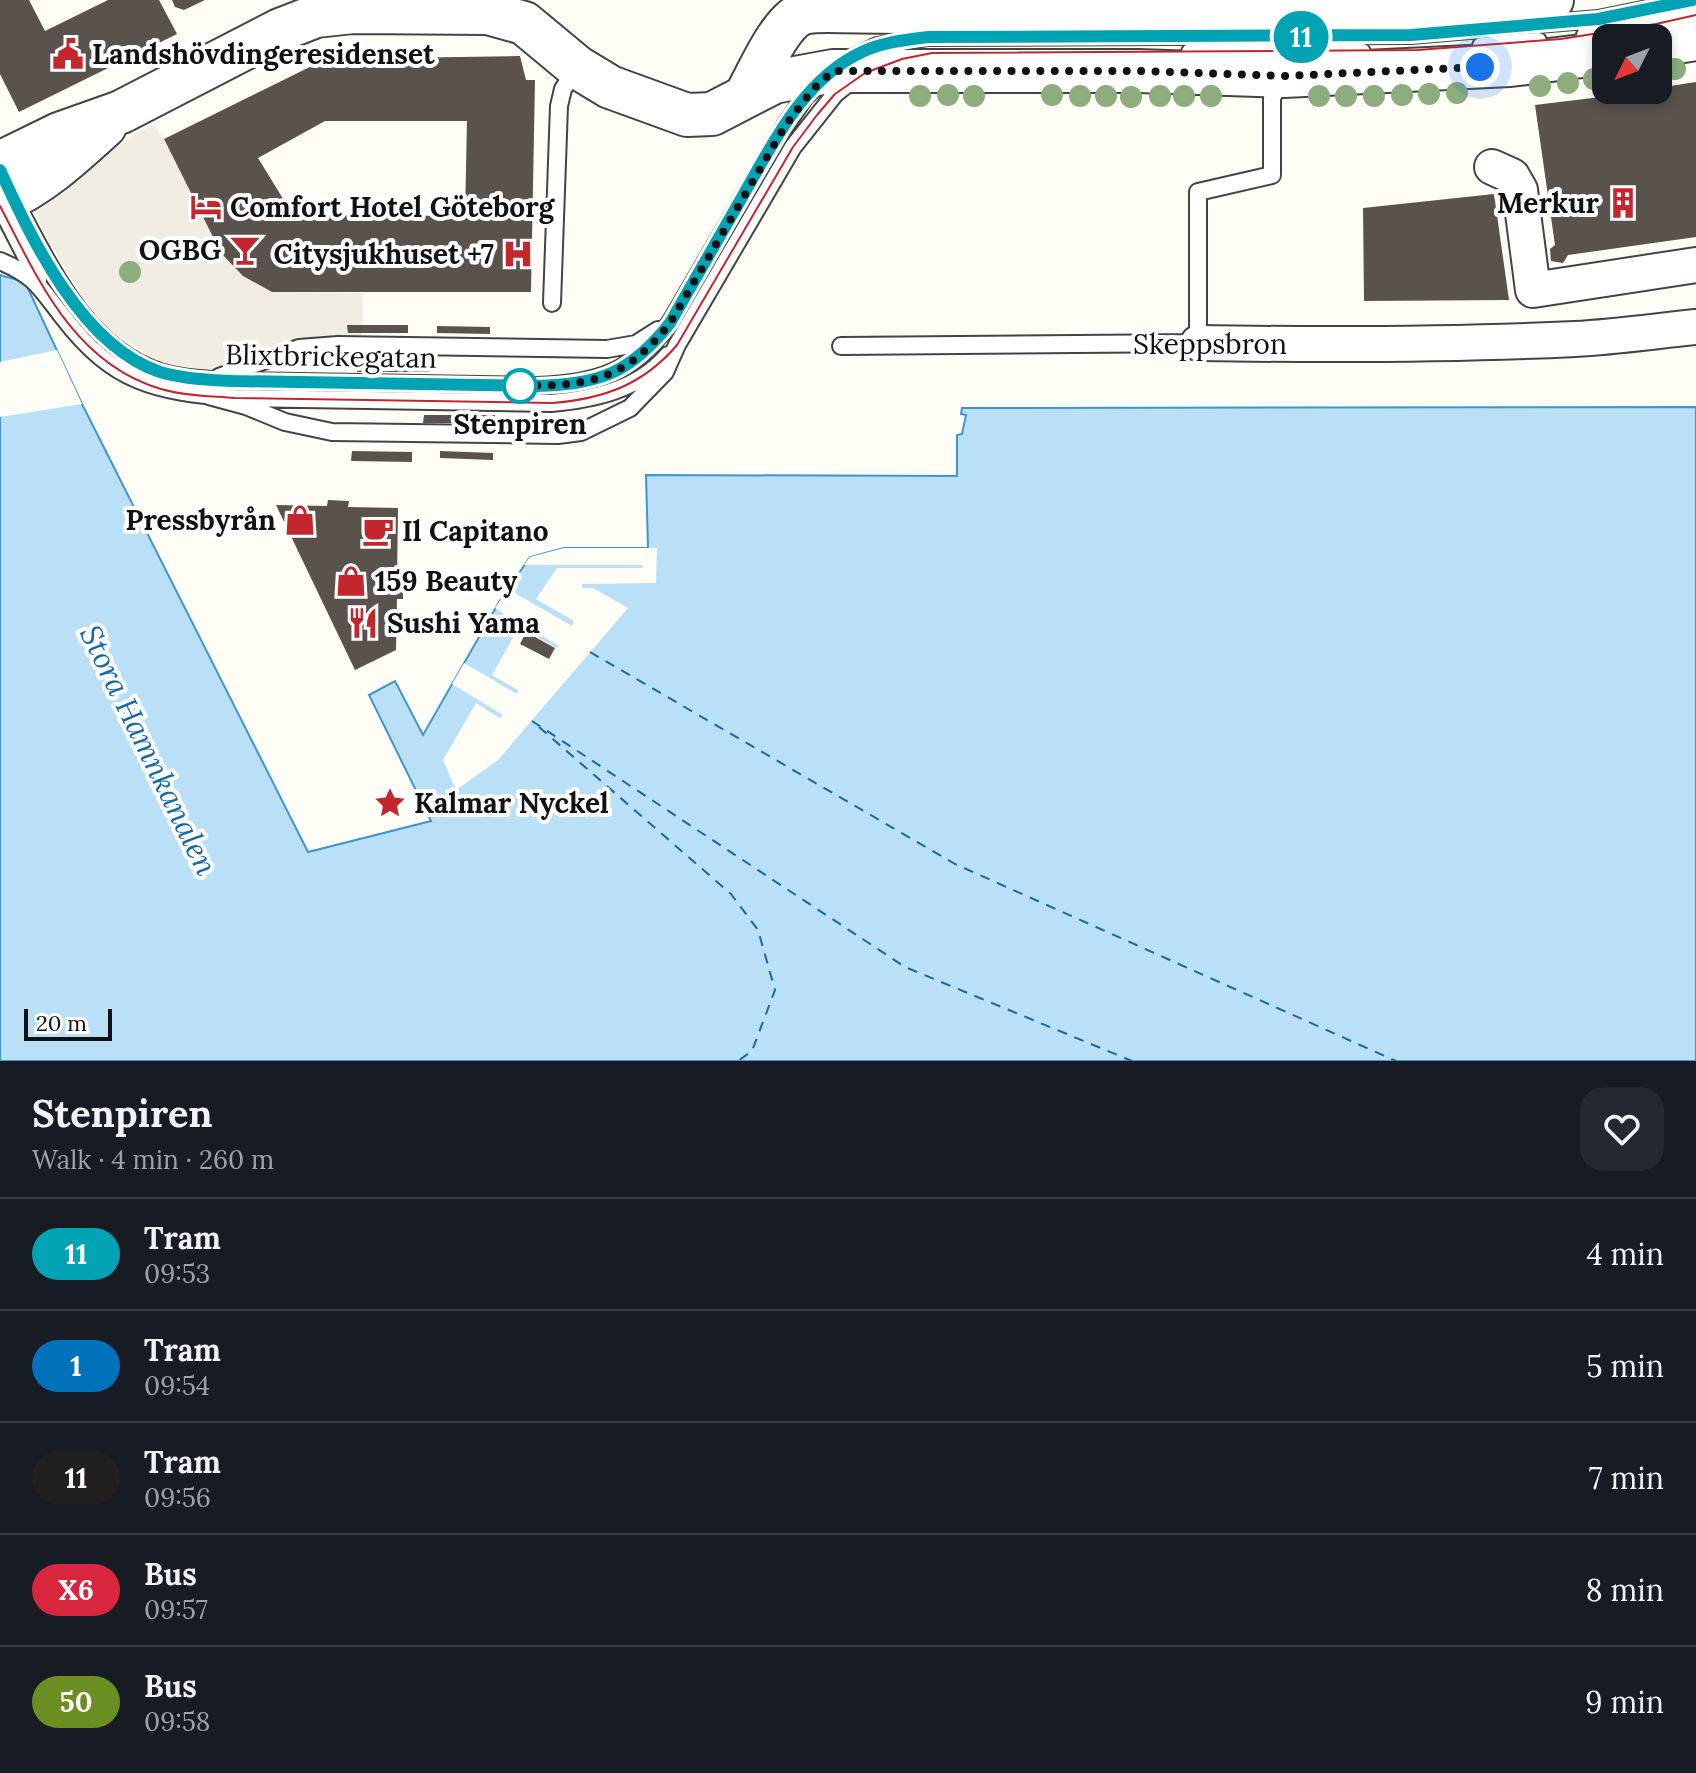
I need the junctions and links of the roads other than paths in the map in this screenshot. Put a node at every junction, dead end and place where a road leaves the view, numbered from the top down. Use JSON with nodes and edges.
{"nodes":[{"id":1,"x":1552,"y":0,"type":"edge"},
{"id":2,"x":1692,"y":0,"type":"edge"},
{"id":3,"x":1696,"y":15,"type":"edge"},
{"id":4,"x":1672,"y":25,"type":"edge"},
{"id":5,"x":1696,"y":39,"type":"edge"},
{"id":6,"x":1592,"y":40,"type":"edge"},
{"id":7,"x":1672,"y":40,"type":"edge"},
{"id":8,"x":1592,"y":49,"type":"edge"},
{"id":9,"x":577,"y":67,"type":"junction"},
{"id":10,"x":849,"y":72,"type":"junction"},
{"id":11,"x":1284,"y":76,"type":"junction"},
{"id":12,"x":746,"y":95,"type":"junction"},
{"id":13,"x":1492,"y":167,"type":"dead end"},
{"id":14,"x":3,"y":190,"type":"edge"},
{"id":15,"x":36,"y":239,"type":"junction"},
{"id":16,"x":0,"y":261,"type":"edge"},
{"id":17,"x":1696,"y":265,"type":"edge"},
{"id":18,"x":47,"y":295,"type":"junction"},
{"id":19,"x":552,"y":303,"type":"dead end"},
{"id":20,"x":1696,"y":314,"type":"edge"},
{"id":21,"x":670,"y":323,"type":"junction"},
{"id":22,"x":1696,"y":327,"type":"edge"},
{"id":23,"x":1578,"y":339,"type":"junction"},
{"id":24,"x":1198,"y":343,"type":"junction"},
{"id":25,"x":677,"y":345,"type":"junction"},
{"id":26,"x":841,"y":346,"type":"dead end"},
{"id":27,"x":210,"y":388,"type":"junction"}],
"edges":[{"from":1,"to":12,"type":"street"},
{"from":2,"to":10,"type":"lane"},
{"from":3,"to":4,"type":"lane"},
{"from":5,"to":7,"type":"street"},
{"from":6,"to":10,"type":"lane"},
{"from":8,"to":11,"type":"street"},
{"from":9,"to":12,"type":"street"},
{"from":9,"to":14,"type":"street"},
{"from":9,"to":19,"type":"lane"},
{"from":10,"to":11,"type":"street"},
{"from":10,"to":12,"type":"street"},
{"from":10,"to":21,"type":"lane","name":"Blixtbrickegatan"},
{"from":10,"to":25,"type":"lane","name":"Blixtbrickegatan"},
{"from":11,"to":24,"type":"lane"},
{"from":13,"to":17,"type":"street"},
{"from":14,"to":15,"type":"lane","name":"Blixtbrickegatan"},
{"from":14,"to":15,"type":"lane","name":"Blixtbrickegatan"},
{"from":14,"to":18,"type":"lane","name":"Blixtbrickegatan"},
{"from":15,"to":27,"type":"lane","name":"Blixtbrickegatan"},
{"from":16,"to":18,"type":"lane","name":"Blixtbrickegatan"},
{"from":18,"to":27,"type":"lane","name":"Blixtbrickegatan"},
{"from":20,"to":23,"type":"street","name":"Skeppsbron"},
{"from":21,"to":27,"type":"lane","name":"Blixtbrickegatan"},
{"from":21,"to":27,"type":"lane","name":"Blixtbrickegatan"},
{"from":22,"to":23,"type":"street","name":"Skeppsbron"},
{"from":23,"to":24,"type":"street","name":"Skeppsbron"},
{"from":24,"to":26,"type":"lane","name":"Skeppsbron"},
{"from":25,"to":27,"type":"lane","name":"Blixtbrickegatan"},
{"from":25,"to":27,"type":"lane","name":"Blixtbrickegatan"}]}
